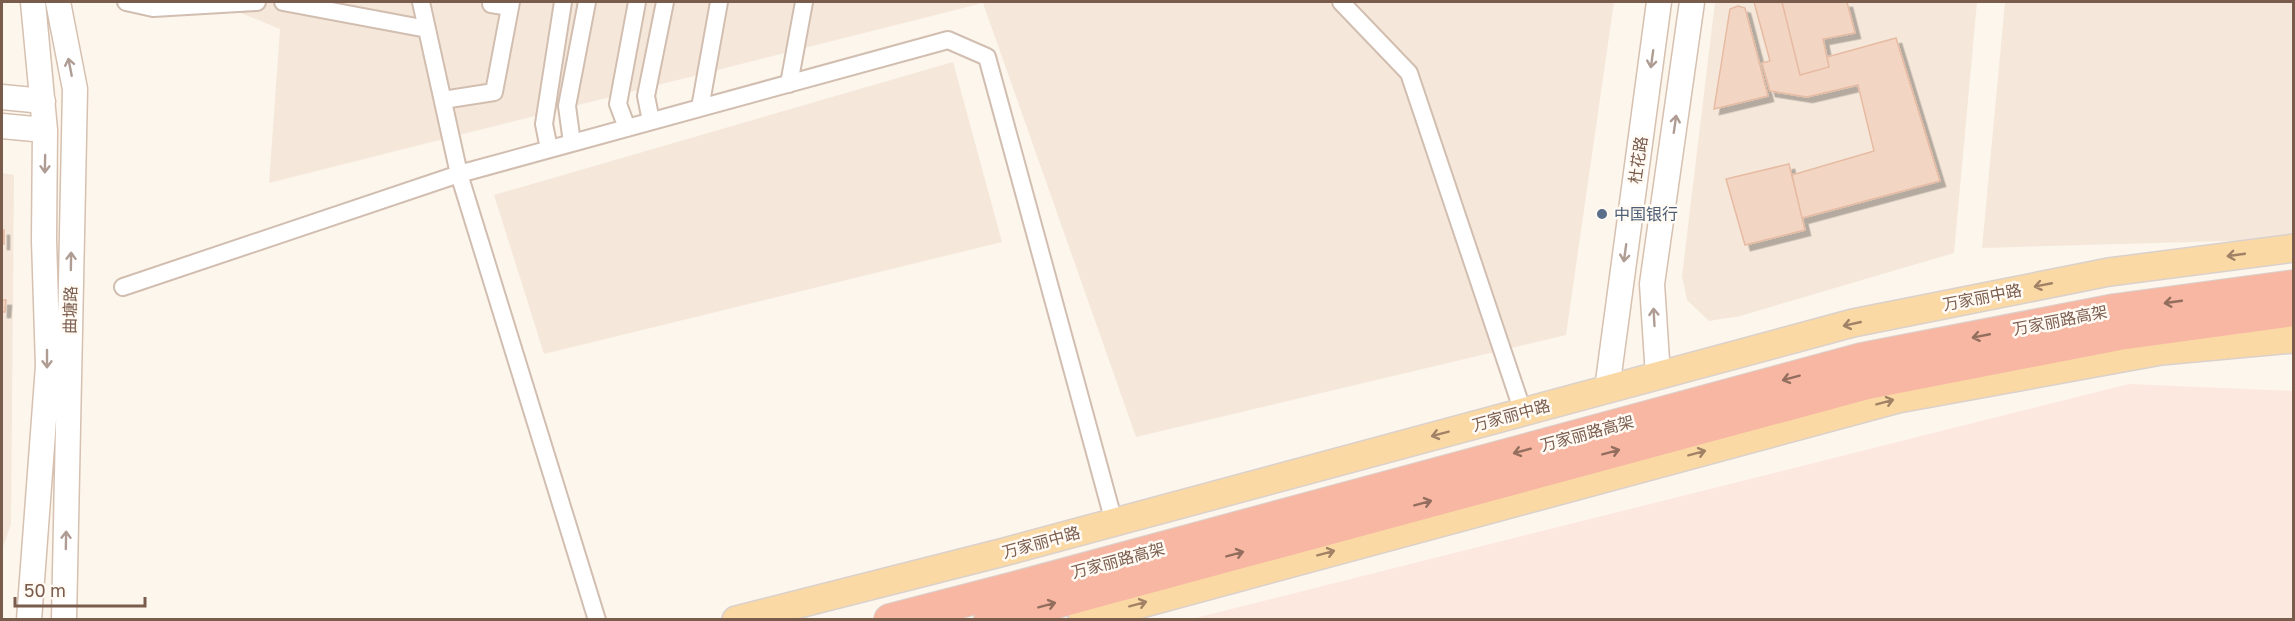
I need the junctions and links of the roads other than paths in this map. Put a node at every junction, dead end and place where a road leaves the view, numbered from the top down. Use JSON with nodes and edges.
{"nodes":[{"id":1,"x":33,"y":2,"type":"edge"},
{"id":2,"x":58,"y":2,"type":"edge"},
{"id":3,"x":126,"y":2,"type":"edge"},
{"id":4,"x":257,"y":2,"type":"edge"},
{"id":5,"x":283,"y":2,"type":"edge"},
{"id":6,"x":421,"y":2,"type":"edge"},
{"id":7,"x":487,"y":2,"type":"edge"},
{"id":8,"x":563,"y":2,"type":"edge"},
{"id":9,"x":587,"y":2,"type":"edge"},
{"id":10,"x":637,"y":2,"type":"edge"},
{"id":11,"x":665,"y":2,"type":"edge"},
{"id":12,"x":719,"y":2,"type":"edge"},
{"id":13,"x":804,"y":2,"type":"edge"},
{"id":14,"x":1341,"y":2,"type":"edge"},
{"id":15,"x":1659,"y":2,"type":"edge"},
{"id":16,"x":1692,"y":2,"type":"edge"},
{"id":17,"x":511,"y":4,"type":"edge"},
{"id":18,"x":427,"y":29,"type":"junction"},
{"id":19,"x":789,"y":84,"type":"junction"},
{"id":20,"x":2,"y":97,"type":"edge"},
{"id":21,"x":443,"y":100,"type":"junction"},
{"id":22,"x":43,"y":101,"type":"junction"},
{"id":23,"x":700,"y":108,"type":"junction"},
{"id":24,"x":651,"y":121,"type":"junction"},
{"id":25,"x":2,"y":126,"type":"edge"},
{"id":26,"x":627,"y":128,"type":"junction"},
{"id":27,"x":45,"y":130,"type":"junction"},
{"id":28,"x":572,"y":143,"type":"junction"},
{"id":29,"x":549,"y":149,"type":"junction"},
{"id":30,"x":459,"y":174,"type":"junction"},
{"id":31,"x":2294,"y":248,"type":"edge"},
{"id":32,"x":2294,"y":286,"type":"edge"},
{"id":33,"x":123,"y":287,"type":"dead end"},
{"id":34,"x":2294,"y":310,"type":"edge"},
{"id":35,"x":2294,"y":339,"type":"edge"},
{"id":36,"x":1658,"y":376,"type":"junction"},
{"id":37,"x":1607,"y":389,"type":"junction"},
{"id":38,"x":1523,"y":412,"type":"junction"},
{"id":39,"x":1114,"y":522,"type":"junction"},
{"id":40,"x":29,"y":620,"type":"edge"},
{"id":41,"x":64,"y":620,"type":"edge"},
{"id":42,"x":597,"y":620,"type":"edge"},
{"id":43,"x":736,"y":620,"type":"edge"},
{"id":44,"x":890,"y":620,"type":"edge"},
{"id":45,"x":990,"y":620,"type":"edge"},
{"id":46,"x":1082,"y":620,"type":"edge"}],
"edges":[{"from":1,"to":22,"type":"main road","name":"曲塘路"},
{"from":41,"to":2,"type":"main road","name":"曲塘路","one_way":true},
{"from":3,"to":4,"type":"street"},
{"from":5,"to":18,"type":"street"},
{"from":6,"to":18,"type":"street"},
{"from":7,"to":17,"type":"street"},
{"from":8,"to":29,"type":"street"},
{"from":9,"to":28,"type":"street"},
{"from":10,"to":26,"type":"street"},
{"from":11,"to":24,"type":"street"},
{"from":12,"to":23,"type":"street"},
{"from":13,"to":19,"type":"street"},
{"from":14,"to":38,"type":"street"},
{"from":15,"to":37,"type":"main road","name":"杜花路","one_way":true},
{"from":36,"to":16,"type":"main road","name":"杜花路","one_way":true},
{"from":17,"to":21,"type":"street"},
{"from":18,"to":21,"type":"street"},
{"from":19,"to":23,"type":"street"},
{"from":19,"to":39,"type":"street"},
{"from":20,"to":22,"type":"main road"},
{"from":21,"to":30,"type":"street"},
{"from":22,"to":27,"type":"main road","name":"曲塘路"},
{"from":23,"to":24,"type":"street"},
{"from":24,"to":26,"type":"street"},
{"from":25,"to":27,"type":"main road"},
{"from":26,"to":28,"type":"street"},
{"from":27,"to":40,"type":"main road","name":"曲塘路","one_way":true},
{"from":28,"to":29,"type":"street"},
{"from":29,"to":30,"type":"street"},
{"from":30,"to":33,"type":"street"},
{"from":30,"to":42,"type":"street"},
{"from":31,"to":36,"type":"main road","name":"万家丽中路","one_way":true},
{"from":32,"to":44,"type":"highway","name":"万家丽路高架","one_way":true},
{"from":45,"to":34,"type":"highway","name":"万家丽路高架","one_way":true},
{"from":46,"to":35,"type":"main road","one_way":true},
{"from":36,"to":37,"type":"main road","name":"万家丽中路"},
{"from":37,"to":38,"type":"main road","name":"万家丽中路"},
{"from":38,"to":39,"type":"main road","name":"万家丽中路","one_way":true},
{"from":39,"to":43,"type":"main road","name":"万家丽中路"}]}
